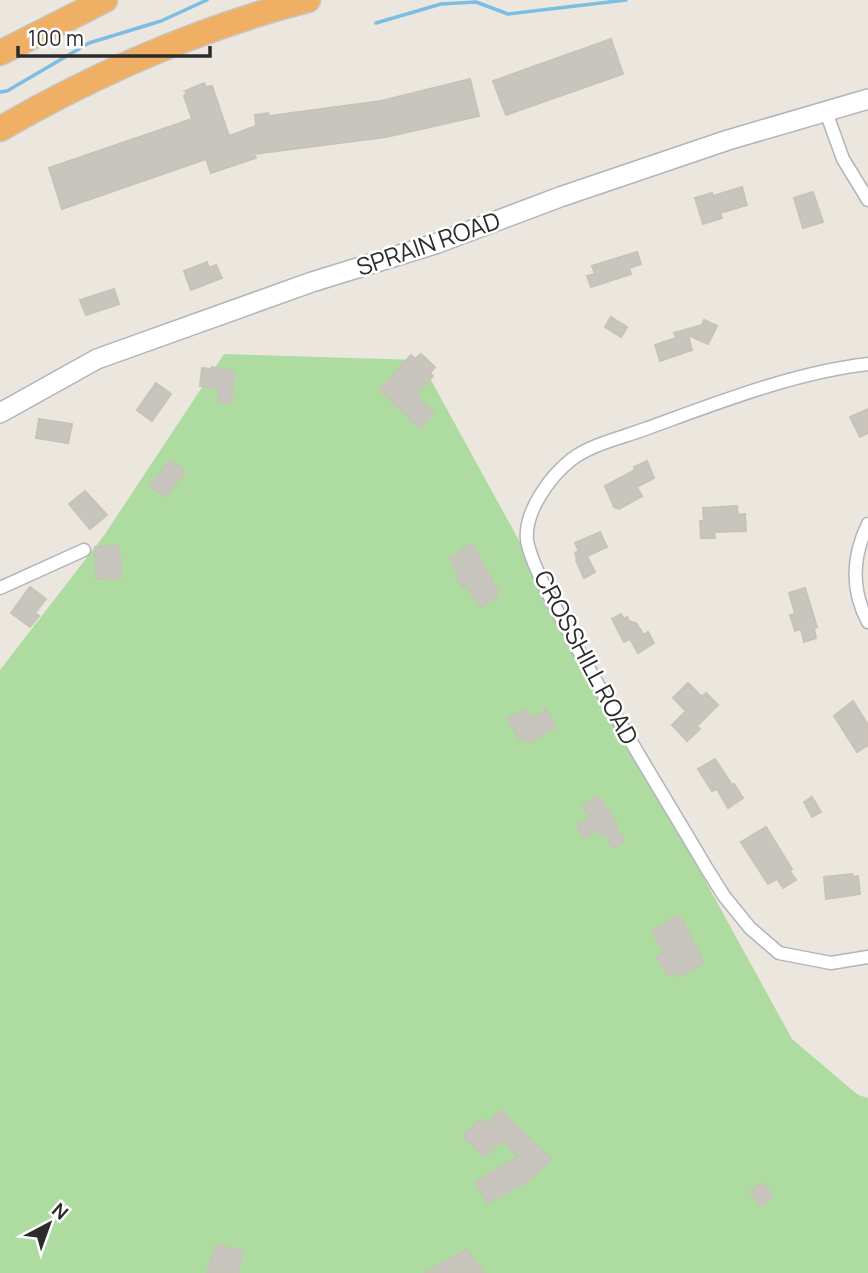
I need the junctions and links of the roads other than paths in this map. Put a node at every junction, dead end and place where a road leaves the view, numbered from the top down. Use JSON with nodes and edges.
{"nodes":[{"id":1,"x":105,"y":0,"type":"edge"},
{"id":2,"x":308,"y":0,"type":"edge"},
{"id":3,"x":0,"y":53,"type":"edge"},
{"id":4,"x":868,"y":99,"type":"edge"},
{"id":5,"x":826,"y":111,"type":"junction"},
{"id":6,"x":0,"y":129,"type":"edge"},
{"id":7,"x":868,"y":200,"type":"edge"},
{"id":8,"x":868,"y":364,"type":"edge"},
{"id":9,"x":0,"y":413,"type":"edge"},
{"id":10,"x":868,"y":524,"type":"edge"},
{"id":11,"x":83,"y":550,"type":"dead end"},
{"id":12,"x":0,"y":588,"type":"edge"},
{"id":13,"x":868,"y":622,"type":"edge"},
{"id":14,"x":868,"y":957,"type":"edge"}],
"edges":[{"from":1,"to":3,"type":"highway"},
{"from":2,"to":6,"type":"highway"},
{"from":4,"to":5,"type":"street","name":"SPRAIN ROAD"},
{"from":5,"to":7,"type":"street"},
{"from":5,"to":9,"type":"street","name":"SPRAIN ROAD"},
{"from":8,"to":14,"type":"street","name":"CROSSHILL ROAD"},
{"from":10,"to":13,"type":"street"},
{"from":11,"to":12,"type":"street"}]}
